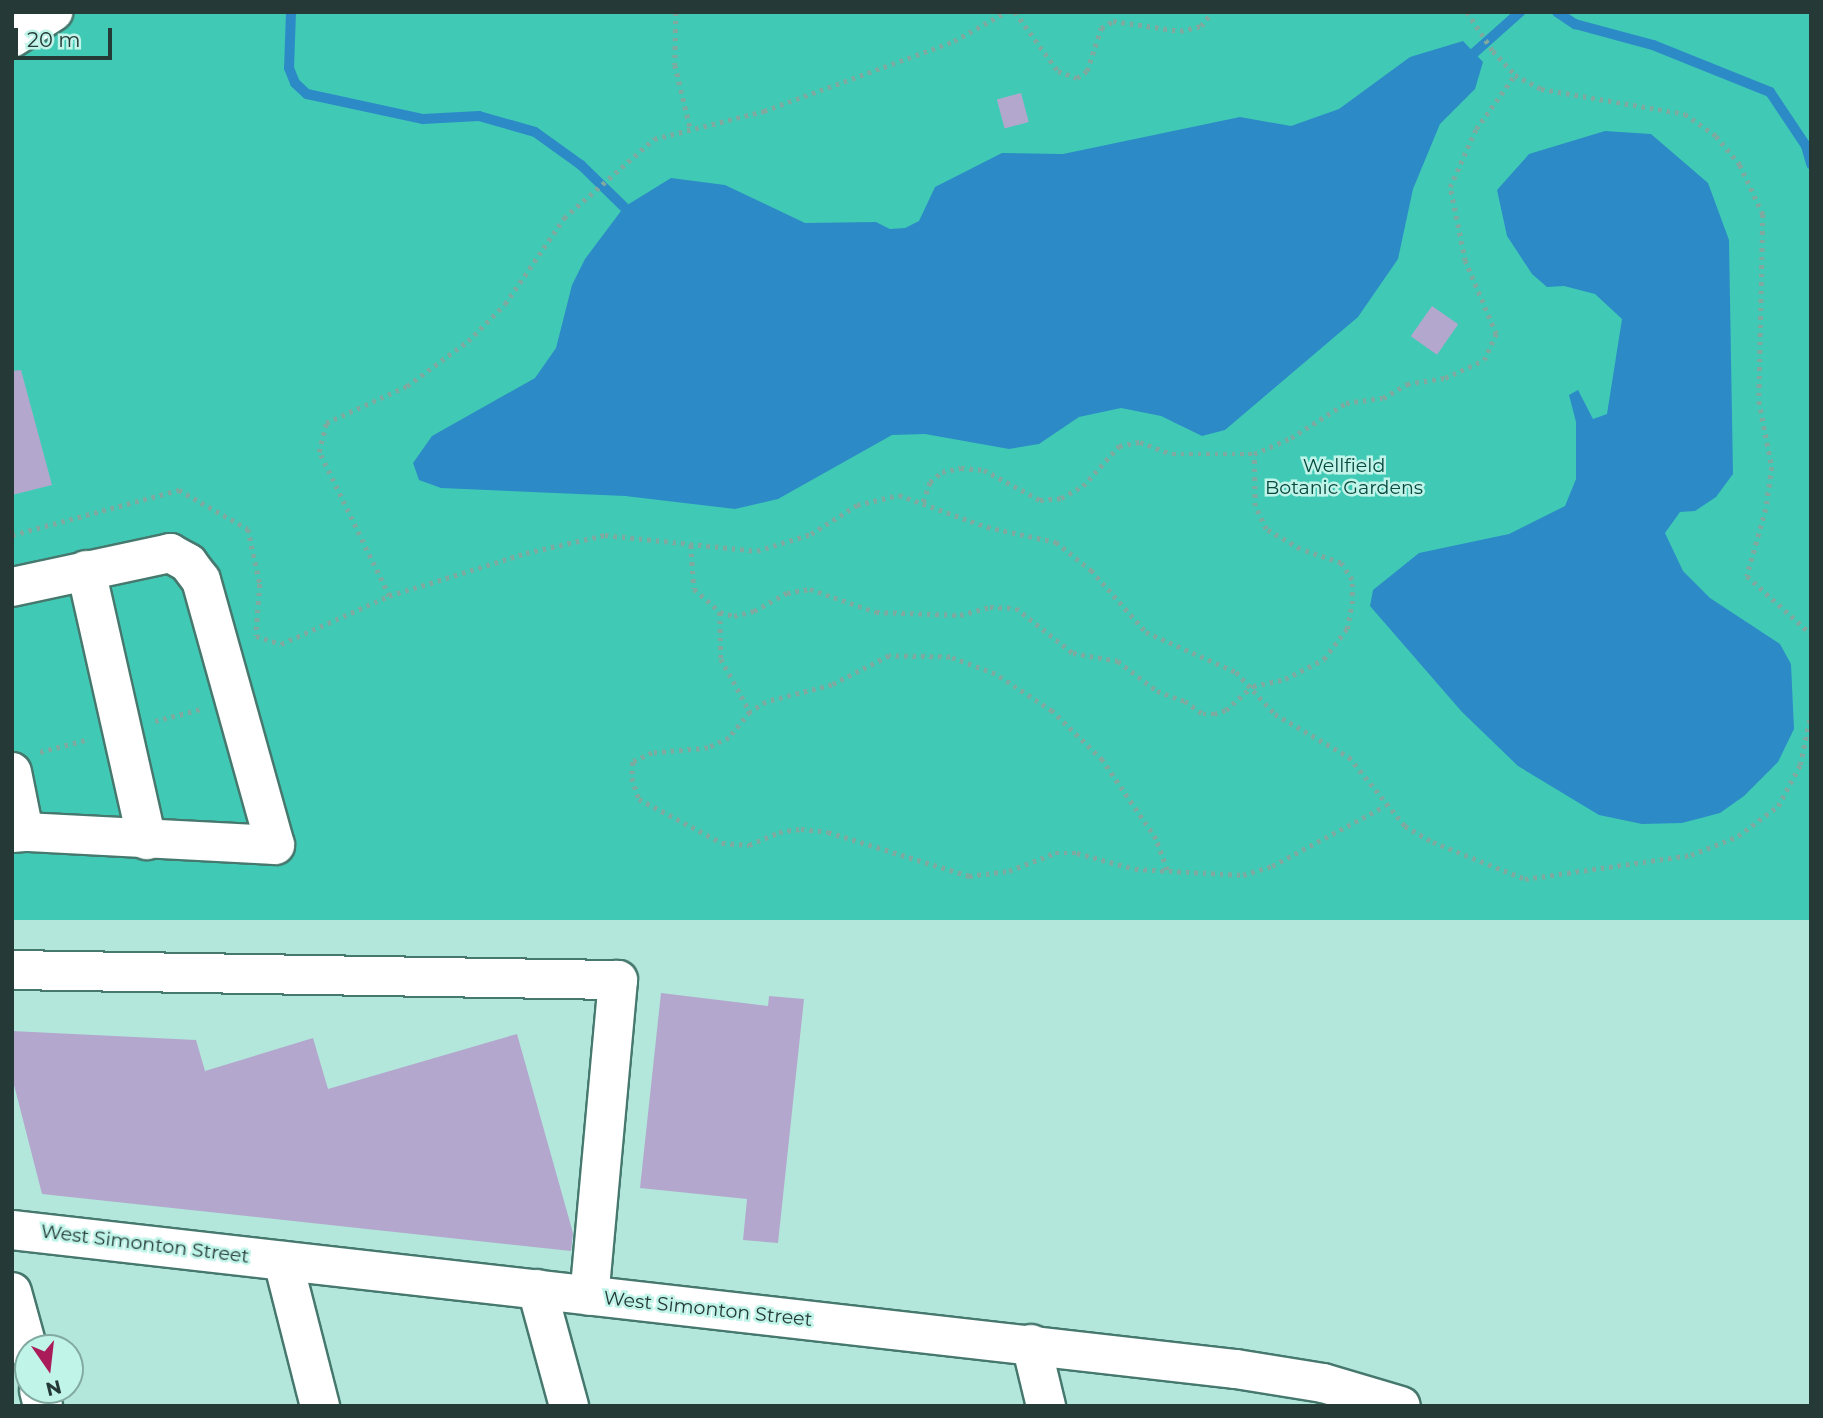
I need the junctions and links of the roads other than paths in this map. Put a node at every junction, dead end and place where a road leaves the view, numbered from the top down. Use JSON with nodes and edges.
{"nodes":[{"id":1,"x":53,"y":12,"type":"edge"},
{"id":2,"x":12,"y":38,"type":"edge"},
{"id":3,"x":86,"y":570,"type":"junction"},
{"id":4,"x":12,"y":587,"type":"edge"},
{"id":5,"x":12,"y":772,"type":"edge"},
{"id":6,"x":18,"y":832,"type":"edge"},
{"id":7,"x":147,"y":840,"type":"junction"},
{"id":8,"x":12,"y":971,"type":"edge"},
{"id":9,"x":12,"y":1230,"type":"edge"},
{"id":10,"x":283,"y":1261,"type":"junction"},
{"id":11,"x":537,"y":1289,"type":"junction"},
{"id":12,"x":12,"y":1292,"type":"edge"},
{"id":13,"x":589,"y":1296,"type":"junction"},
{"id":14,"x":24,"y":1334,"type":"edge"},
{"id":15,"x":1031,"y":1344,"type":"junction"},
{"id":16,"x":320,"y":1406,"type":"edge"},
{"id":17,"x":569,"y":1406,"type":"edge"},
{"id":18,"x":1046,"y":1406,"type":"edge"},
{"id":19,"x":1401,"y":1406,"type":"edge"}],
"edges":[{"from":1,"to":2,"type":"street"},
{"from":3,"to":4,"type":"street"},
{"from":3,"to":7,"type":"street"},
{"from":3,"to":7,"type":"street"},
{"from":5,"to":6,"type":"street"},
{"from":6,"to":7,"type":"street"},
{"from":8,"to":13,"type":"street"},
{"from":9,"to":10,"type":"street","name":"West Simonton Street"},
{"from":10,"to":11,"type":"street","name":"West Simonton Street"},
{"from":10,"to":16,"type":"street"},
{"from":11,"to":13,"type":"street","name":"West Simonton Street"},
{"from":11,"to":17,"type":"street"},
{"from":12,"to":14,"type":"street"},
{"from":13,"to":15,"type":"street","name":"West Simonton Street"},
{"from":15,"to":18,"type":"street"},
{"from":15,"to":19,"type":"street","name":"West Simonton Street"}]}
